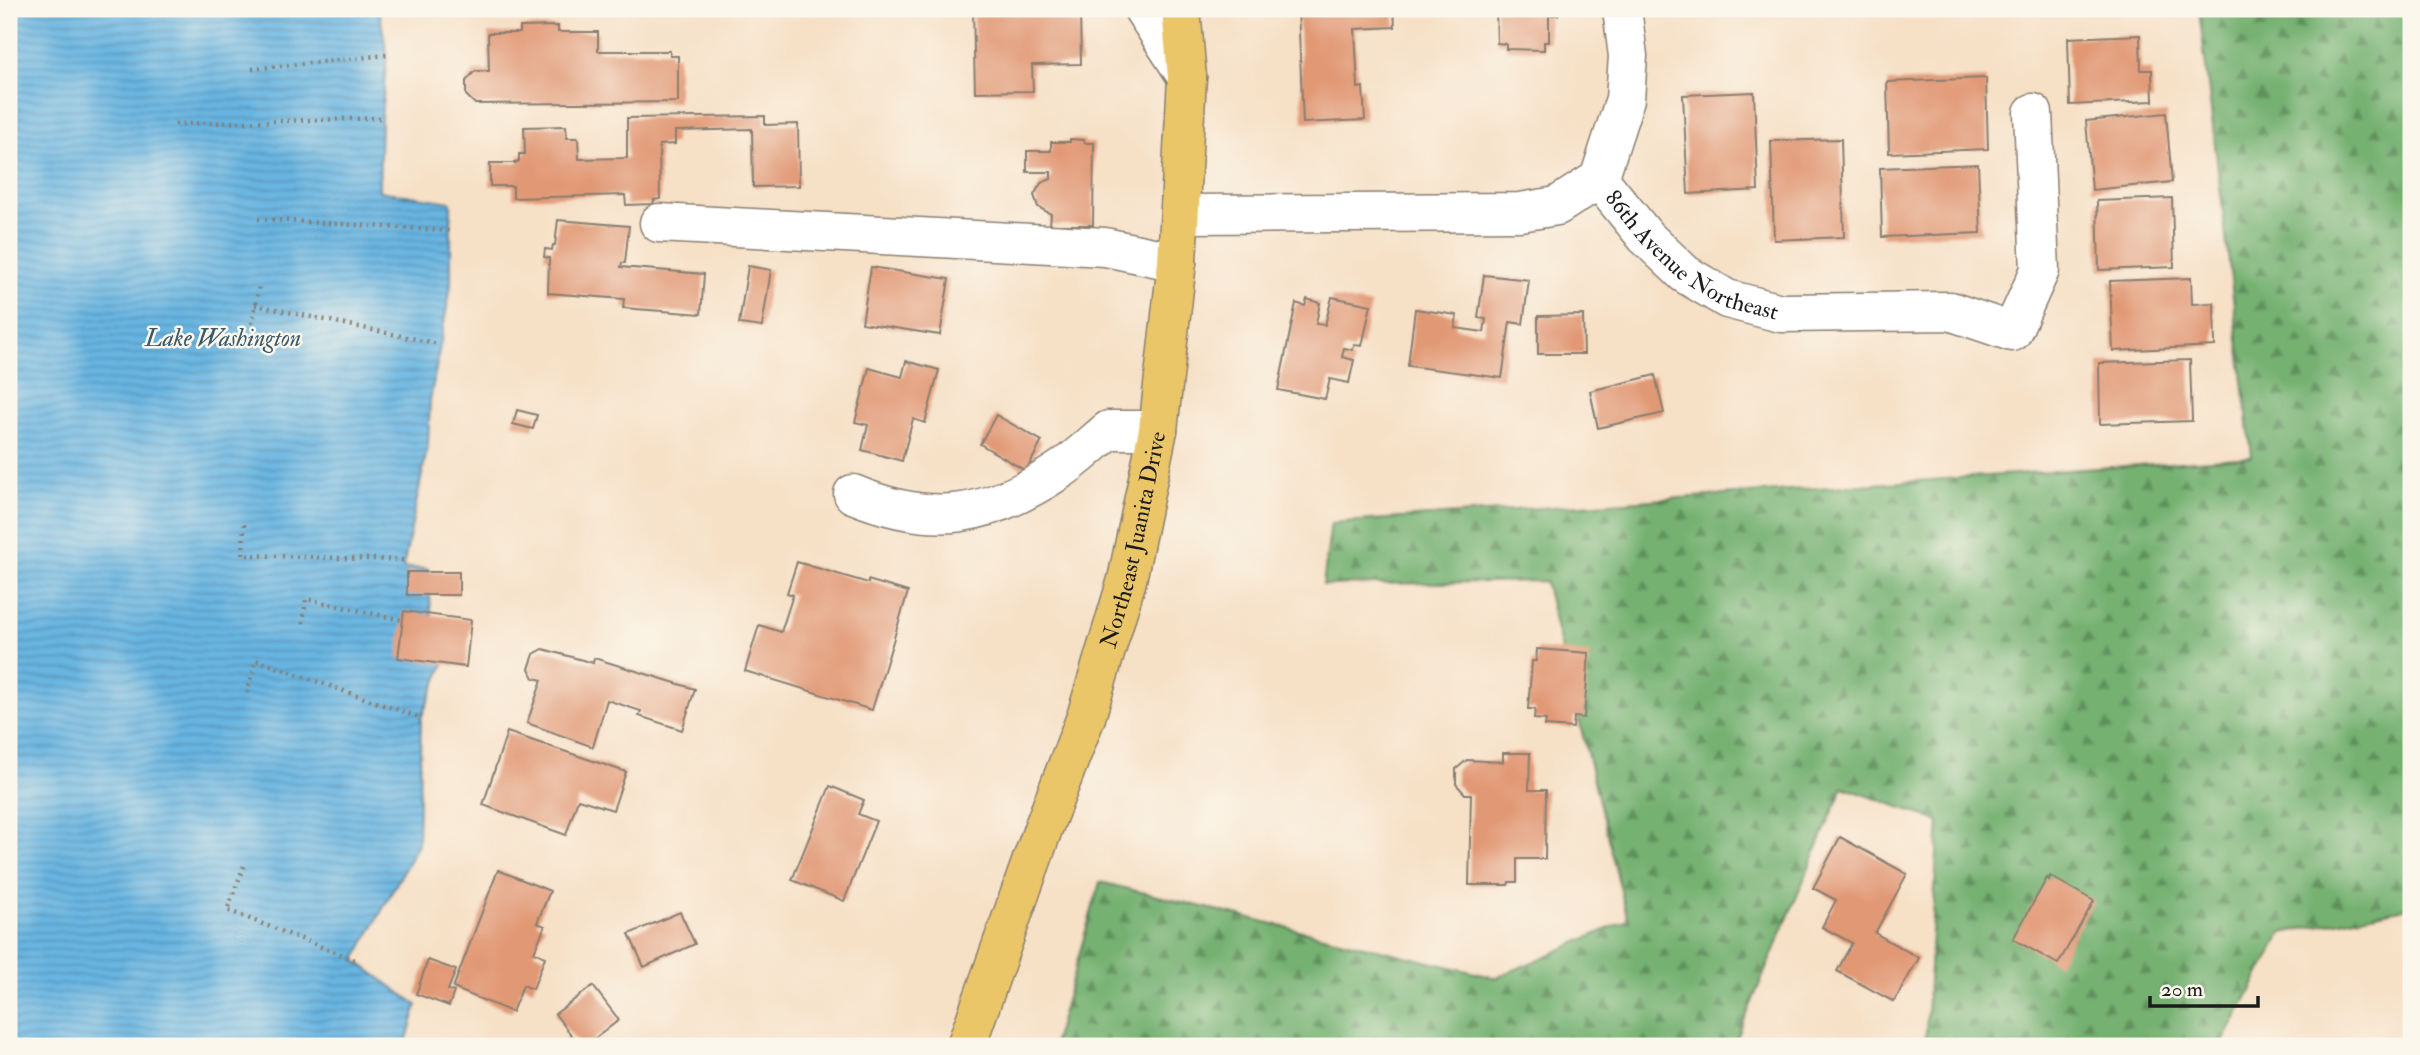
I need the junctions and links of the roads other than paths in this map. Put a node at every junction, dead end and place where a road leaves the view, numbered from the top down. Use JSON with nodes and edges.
{"nodes":[{"id":1,"x":1143,"y":9,"type":"edge"},
{"id":2,"x":1181,"y":9,"type":"edge"},
{"id":3,"x":1622,"y":9,"type":"edge"},
{"id":4,"x":1186,"y":77,"type":"junction"},
{"id":5,"x":2033,"y":113,"type":"dead end"},
{"id":6,"x":1599,"y":179,"type":"junction"},
{"id":7,"x":1180,"y":214,"type":"junction"},
{"id":8,"x":659,"y":223,"type":"dead end"},
{"id":9,"x":1177,"y":262,"type":"junction"},
{"id":10,"x":1158,"y":430,"type":"junction"},
{"id":11,"x":853,"y":494,"type":"dead end"},
{"id":12,"x":966,"y":1046,"type":"edge"}],
"edges":[{"from":1,"to":4,"type":"street"},
{"from":2,"to":4,"type":"main road","name":"Northeast Juanita Drive"},
{"from":3,"to":6,"type":"street"},
{"from":4,"to":7,"type":"main road","name":"Northeast Juanita Drive"},
{"from":5,"to":6,"type":"street","name":"86th Avenue Northeast"},
{"from":6,"to":7,"type":"street","name":"86th Avenue Northeast"},
{"from":7,"to":9,"type":"main road","name":"Northeast Juanita Drive"},
{"from":8,"to":9,"type":"street"},
{"from":9,"to":10,"type":"main road","name":"Northeast Juanita Drive"},
{"from":10,"to":11,"type":"street"},
{"from":10,"to":12,"type":"main road","name":"Northeast Juanita Drive"}]}
